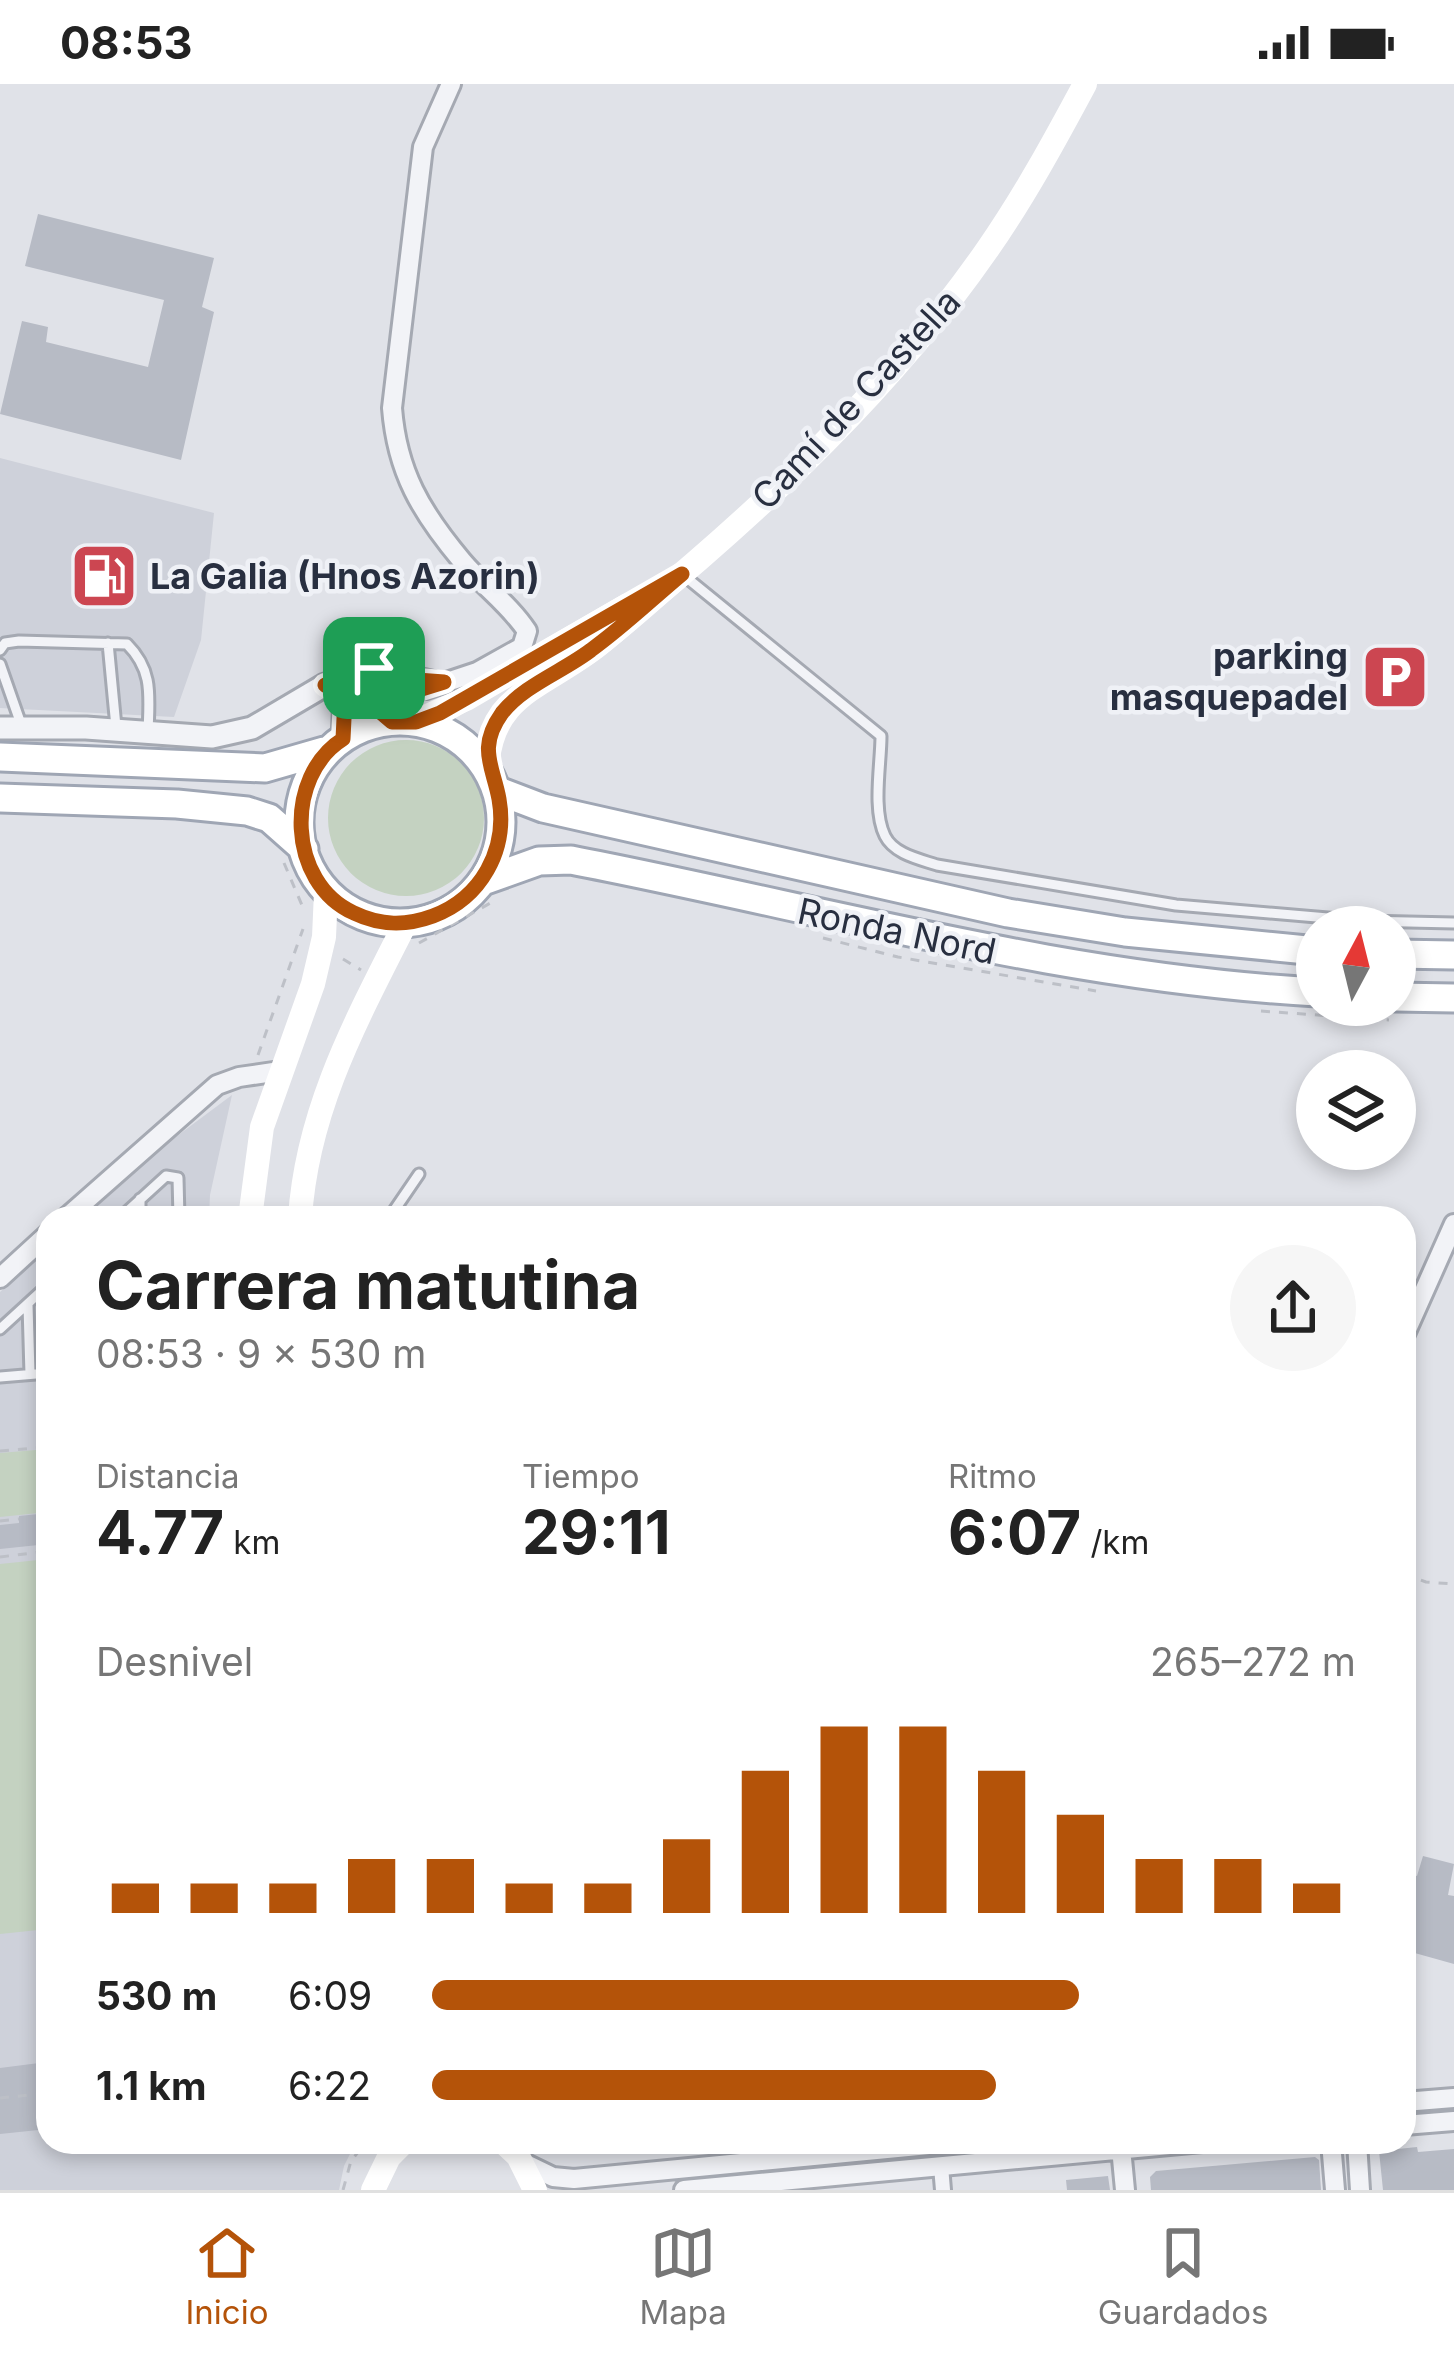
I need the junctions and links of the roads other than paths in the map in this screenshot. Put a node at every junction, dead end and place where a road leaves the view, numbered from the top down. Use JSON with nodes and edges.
{"nodes":[{"id":1,"x":451,"y":84,"type":"edge"},
{"id":2,"x":1085,"y":84,"type":"edge"},
{"id":3,"x":682,"y":574,"type":"junction"},
{"id":4,"x":108,"y":643,"type":"junction"},
{"id":5,"x":0,"y":650,"type":"edge"},
{"id":6,"x":0,"y":667,"type":"edge"},
{"id":7,"x":444,"y":682,"type":"junction"},
{"id":8,"x":325,"y":685,"type":"junction"},
{"id":9,"x":393,"y":716,"type":"junction"},
{"id":10,"x":11,"y":728,"type":"edge"},
{"id":11,"x":117,"y":730,"type":"junction"},
{"id":12,"x":148,"y":733,"type":"junction"},
{"id":13,"x":334,"y":745,"type":"junction"},
{"id":14,"x":0,"y":757,"type":"edge"},
{"id":15,"x":492,"y":779,"type":"junction"},
{"id":16,"x":0,"y":798,"type":"edge"},
{"id":17,"x":304,"y":849,"type":"junction"},
{"id":18,"x":489,"y":891,"type":"junction"},
{"id":19,"x":326,"y":892,"type":"junction"},
{"id":20,"x":1454,"y":922,"type":"edge"},
{"id":21,"x":408,"y":936,"type":"junction"},
{"id":22,"x":1296,"y":949,"type":"edge"},
{"id":23,"x":1416,"y":955,"type":"edge"},
{"id":24,"x":1454,"y":956,"type":"edge"},
{"id":25,"x":1296,"y":990,"type":"edge"},
{"id":26,"x":1454,"y":998,"type":"edge"},
{"id":27,"x":1416,"y":1005,"type":"edge"},
{"id":28,"x":280,"y":1072,"type":"junction"},
{"id":29,"x":418,"y":1174,"type":"dead end"},
{"id":30,"x":140,"y":1199,"type":"junction"},
{"id":31,"x":80,"y":1206,"type":"edge"},
{"id":32,"x":133,"y":1206,"type":"edge"},
{"id":33,"x":140,"y":1206,"type":"edge"},
{"id":34,"x":179,"y":1206,"type":"edge"},
{"id":35,"x":252,"y":1206,"type":"edge"},
{"id":36,"x":302,"y":1206,"type":"edge"},
{"id":37,"x":397,"y":1206,"type":"edge"},
{"id":38,"x":1454,"y":1224,"type":"edge"},
{"id":39,"x":36,"y":1245,"type":"edge"},
{"id":40,"x":0,"y":1278,"type":"edge"},
{"id":41,"x":36,"y":1297,"type":"edge"},
{"id":42,"x":28,"y":1305,"type":"junction"},
{"id":43,"x":1416,"y":1309,"type":"edge"},
{"id":44,"x":0,"y":1329,"type":"edge"},
{"id":45,"x":30,"y":1374,"type":"junction"},
{"id":46,"x":36,"y":1374,"type":"edge"},
{"id":47,"x":0,"y":1377,"type":"edge"},
{"id":48,"x":1454,"y":2098,"type":"edge"},
{"id":49,"x":1416,"y":2101,"type":"edge"},
{"id":50,"x":1454,"y":2121,"type":"edge"},
{"id":51,"x":1416,"y":2124,"type":"edge"},
{"id":52,"x":391,"y":2154,"type":"edge"},
{"id":53,"x":514,"y":2154,"type":"edge"},
{"id":54,"x":835,"y":2154,"type":"edge"},
{"id":55,"x":1068,"y":2154,"type":"edge"},
{"id":56,"x":1121,"y":2154,"type":"edge"},
{"id":57,"x":1332,"y":2154,"type":"edge"},
{"id":58,"x":1358,"y":2154,"type":"edge"},
{"id":59,"x":522,"y":2162,"type":"junction"},
{"id":60,"x":940,"y":2166,"type":"junction"},
{"id":61,"x":758,"y":2187,"type":"edge"},
{"id":62,"x":373,"y":2190,"type":"edge"},
{"id":63,"x":535,"y":2190,"type":"edge"},
{"id":64,"x":684,"y":2190,"type":"edge"},
{"id":65,"x":943,"y":2190,"type":"edge"},
{"id":66,"x":1125,"y":2190,"type":"edge"},
{"id":67,"x":1335,"y":2190,"type":"edge"},
{"id":68,"x":1360,"y":2190,"type":"edge"}],
"edges":[{"from":1,"to":7,"type":"street"},
{"from":2,"to":3,"type":"main road","name":"Camí de Castella"},
{"from":3,"to":9,"type":"main road","name":"Camí de Castella"},
{"from":3,"to":15,"type":"main road","name":"Camí de Castella"},
{"from":3,"to":20,"type":"lane"},
{"from":4,"to":5,"type":"lane"},
{"from":4,"to":11,"type":"lane"},
{"from":4,"to":12,"type":"lane"},
{"from":6,"to":10,"type":"lane"},
{"from":7,"to":8,"type":"street"},
{"from":7,"to":9,"type":"street"},
{"from":8,"to":9,"type":"street"},
{"from":8,"to":12,"type":"street"},
{"from":8,"to":13,"type":"street"},
{"from":9,"to":13,"type":"main road"},
{"from":9,"to":15,"type":"main road"},
{"from":10,"to":11,"type":"street"},
{"from":11,"to":12,"type":"street"},
{"from":13,"to":14,"type":"main road"},
{"from":13,"to":17,"type":"main road"},
{"from":15,"to":18,"type":"main road"},
{"from":15,"to":22,"type":"main road","name":"Ronda Nord"},
{"from":16,"to":17,"type":"main road"},
{"from":17,"to":19,"type":"main road"},
{"from":18,"to":21,"type":"main road"},
{"from":18,"to":25,"type":"main road","name":"Ronda Nord"},
{"from":19,"to":21,"type":"main road"},
{"from":19,"to":28,"type":"main road"},
{"from":21,"to":36,"type":"main road"},
{"from":23,"to":24,"type":"main road"},
{"from":26,"to":27,"type":"main road"},
{"from":28,"to":31,"type":"street"},
{"from":28,"to":35,"type":"main road"},
{"from":29,"to":37,"type":"lane"},
{"from":30,"to":32,"type":"lane"},
{"from":30,"to":33,"type":"lane"},
{"from":30,"to":34,"type":"lane"},
{"from":38,"to":43,"type":"street"},
{"from":39,"to":40,"type":"street"},
{"from":41,"to":42,"type":"lane"},
{"from":42,"to":44,"type":"lane"},
{"from":42,"to":45,"type":"lane"},
{"from":45,"to":46,"type":"lane"},
{"from":45,"to":47,"type":"lane"},
{"from":48,"to":49,"type":"street"},
{"from":50,"to":51,"type":"street"},
{"from":52,"to":62,"type":"main road"},
{"from":53,"to":59,"type":"main road"},
{"from":54,"to":59,"type":"street"},
{"from":55,"to":60,"type":"street"},
{"from":56,"to":66,"type":"street"},
{"from":57,"to":67,"type":"street"},
{"from":58,"to":68,"type":"street"},
{"from":59,"to":63,"type":"main road"},
{"from":60,"to":61,"type":"street"},
{"from":60,"to":65,"type":"street"},
{"from":61,"to":64,"type":"street"}]}
